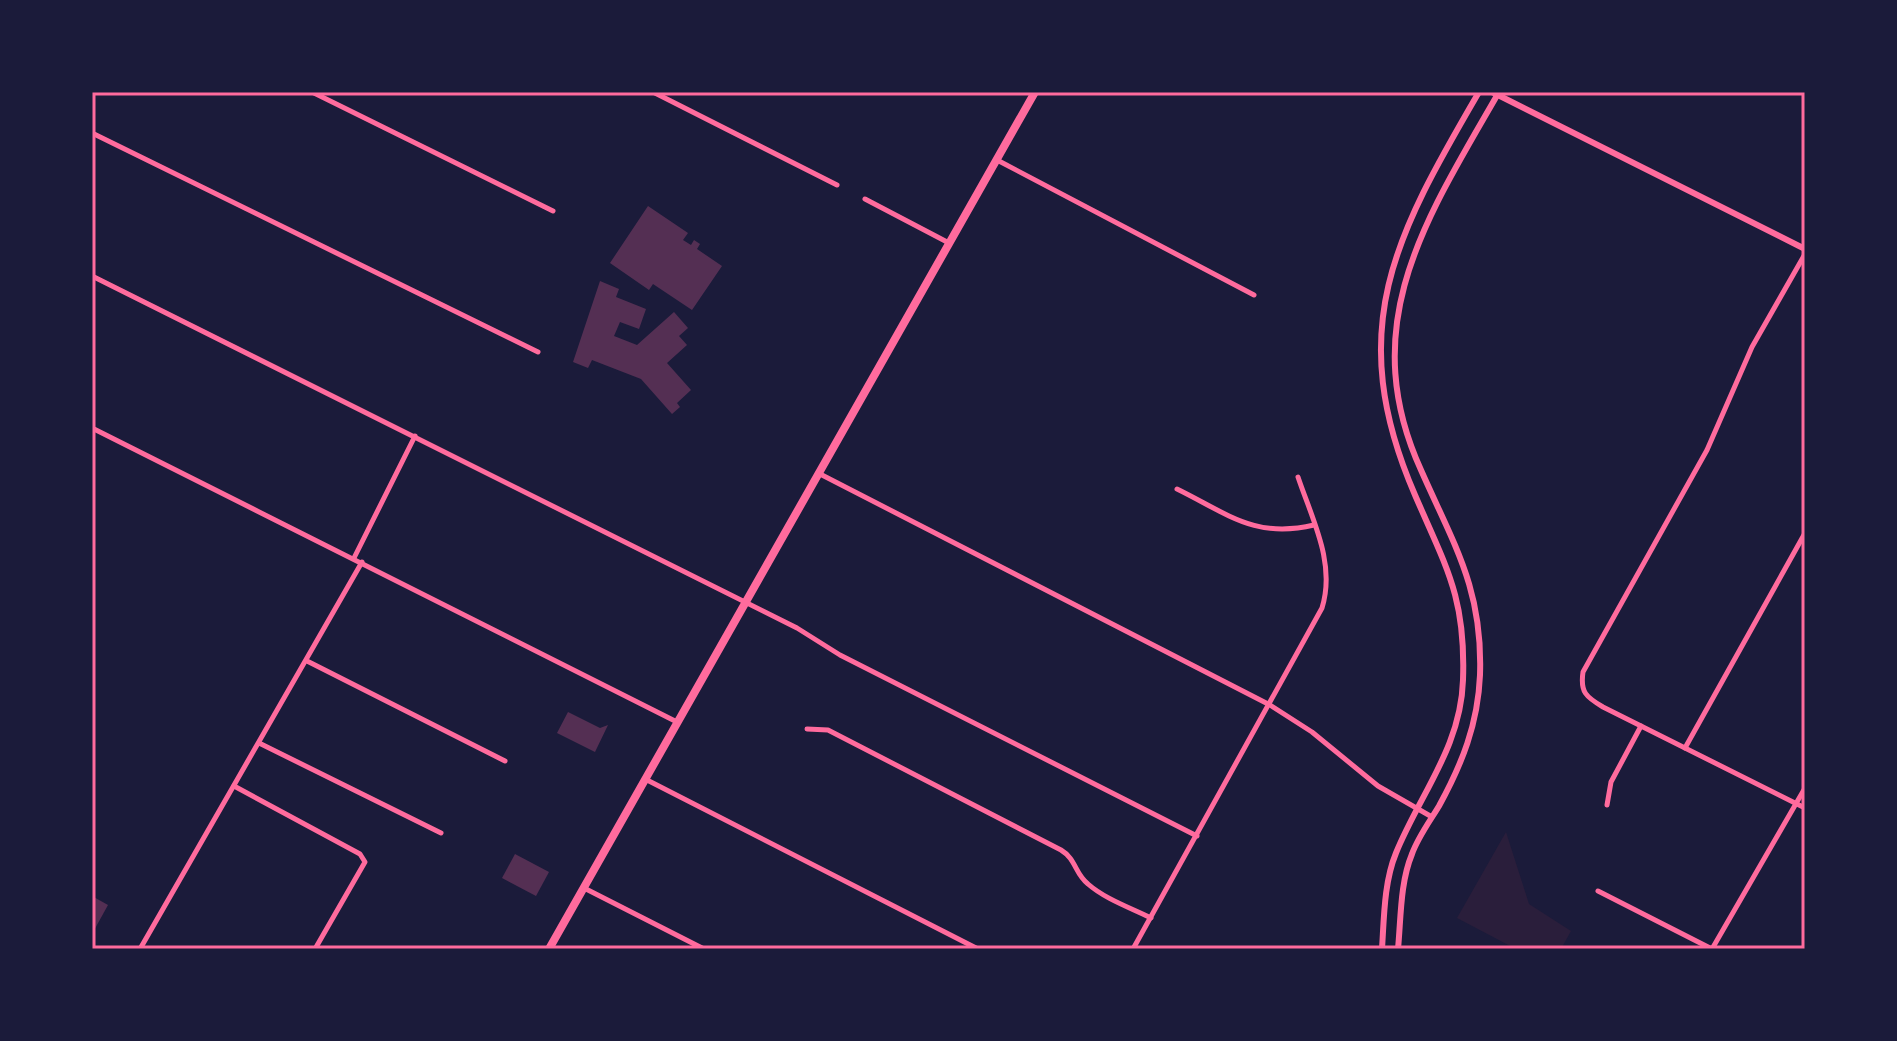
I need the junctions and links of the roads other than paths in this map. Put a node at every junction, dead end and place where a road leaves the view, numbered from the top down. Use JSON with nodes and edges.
{"nodes":[{"id":1,"x":312,"y":92,"type":"edge"},
{"id":2,"x":653,"y":92,"type":"edge"},
{"id":3,"x":1035,"y":92,"type":"edge"},
{"id":4,"x":1479,"y":92,"type":"edge"},
{"id":5,"x":1496,"y":93,"type":"edge"},
{"id":6,"x":92,"y":133,"type":"edge"},
{"id":7,"x":997,"y":160,"type":"junction"},
{"id":8,"x":837,"y":185,"type":"dead end"},
{"id":9,"x":865,"y":199,"type":"dead end"},
{"id":10,"x":553,"y":211,"type":"dead end"},
{"id":11,"x":950,"y":243,"type":"junction"},
{"id":12,"x":1805,"y":252,"type":"edge"},
{"id":13,"x":92,"y":276,"type":"edge"},
{"id":14,"x":1254,"y":295,"type":"dead end"},
{"id":15,"x":538,"y":352,"type":"dead end"},
{"id":16,"x":92,"y":428,"type":"edge"},
{"id":17,"x":415,"y":436,"type":"junction"},
{"id":18,"x":820,"y":474,"type":"junction"},
{"id":19,"x":1298,"y":477,"type":"dead end"},
{"id":20,"x":1177,"y":489,"type":"dead end"},
{"id":21,"x":1314,"y":525,"type":"junction"},
{"id":22,"x":1805,"y":533,"type":"edge"},
{"id":23,"x":354,"y":558,"type":"junction"},
{"id":24,"x":362,"y":562,"type":"junction"},
{"id":25,"x":747,"y":603,"type":"junction"},
{"id":26,"x":1479,"y":637,"type":"junction"},
{"id":27,"x":1463,"y":639,"type":"junction"},
{"id":28,"x":307,"y":661,"type":"junction"},
{"id":29,"x":1270,"y":705,"type":"junction"},
{"id":30,"x":679,"y":723,"type":"junction"},
{"id":31,"x":1641,"y":726,"type":"junction"},
{"id":32,"x":807,"y":729,"type":"dead end"},
{"id":33,"x":259,"y":743,"type":"junction"},
{"id":34,"x":1685,"y":748,"type":"junction"},
{"id":35,"x":505,"y":761,"type":"dead end"},
{"id":36,"x":647,"y":780,"type":"junction"},
{"id":37,"x":234,"y":786,"type":"junction"},
{"id":38,"x":1805,"y":788,"type":"edge"},
{"id":39,"x":1796,"y":803,"type":"junction"},
{"id":40,"x":1607,"y":805,"type":"dead end"},
{"id":41,"x":1805,"y":808,"type":"edge"},
{"id":42,"x":1418,"y":809,"type":"junction"},
{"id":43,"x":1432,"y":817,"type":"junction"},
{"id":44,"x":441,"y":833,"type":"dead end"},
{"id":45,"x":1197,"y":836,"type":"junction"},
{"id":46,"x":584,"y":888,"type":"junction"},
{"id":47,"x":1598,"y":891,"type":"dead end"},
{"id":48,"x":1151,"y":918,"type":"junction"},
{"id":49,"x":140,"y":949,"type":"edge"},
{"id":50,"x":315,"y":949,"type":"edge"},
{"id":51,"x":549,"y":949,"type":"edge"},
{"id":52,"x":704,"y":949,"type":"edge"},
{"id":53,"x":978,"y":949,"type":"edge"},
{"id":54,"x":1133,"y":949,"type":"edge"},
{"id":55,"x":1382,"y":949,"type":"edge"},
{"id":56,"x":1398,"y":949,"type":"edge"},
{"id":57,"x":1712,"y":949,"type":"edge"}],
"edges":[{"from":1,"to":10,"type":"street"},
{"from":2,"to":8,"type":"street"},
{"from":3,"to":7,"type":"main road"},
{"from":4,"to":27,"type":"street"},
{"from":5,"to":12,"type":"street"},
{"from":5,"to":26,"type":"street"},
{"from":6,"to":15,"type":"street"},
{"from":7,"to":11,"type":"main road"},
{"from":7,"to":14,"type":"street"},
{"from":9,"to":11,"type":"street"},
{"from":11,"to":18,"type":"main road"},
{"from":12,"to":31,"type":"street"},
{"from":13,"to":17,"type":"street"},
{"from":16,"to":23,"type":"street"},
{"from":17,"to":23,"type":"street"},
{"from":17,"to":25,"type":"street"},
{"from":18,"to":25,"type":"main road"},
{"from":18,"to":29,"type":"street"},
{"from":19,"to":21,"type":"street"},
{"from":20,"to":21,"type":"street"},
{"from":21,"to":29,"type":"street"},
{"from":22,"to":34,"type":"street"},
{"from":23,"to":24,"type":"street"},
{"from":24,"to":28,"type":"street"},
{"from":24,"to":30,"type":"street"},
{"from":25,"to":30,"type":"main road"},
{"from":25,"to":45,"type":"street"},
{"from":26,"to":27,"type":"street"},
{"from":26,"to":43,"type":"street"},
{"from":27,"to":42,"type":"street"},
{"from":28,"to":33,"type":"street"},
{"from":28,"to":35,"type":"street"},
{"from":29,"to":42,"type":"street"},
{"from":29,"to":45,"type":"street"},
{"from":30,"to":36,"type":"main road"},
{"from":31,"to":34,"type":"street"},
{"from":31,"to":40,"type":"street"},
{"from":32,"to":48,"type":"street"},
{"from":33,"to":37,"type":"street"},
{"from":33,"to":44,"type":"street"},
{"from":34,"to":39,"type":"street"},
{"from":36,"to":46,"type":"main road"},
{"from":36,"to":53,"type":"street"},
{"from":37,"to":49,"type":"street"},
{"from":37,"to":50,"type":"street"},
{"from":38,"to":39,"type":"street"},
{"from":39,"to":41,"type":"street"},
{"from":39,"to":57,"type":"street"},
{"from":42,"to":43,"type":"street"},
{"from":42,"to":55,"type":"street"},
{"from":43,"to":56,"type":"street"},
{"from":45,"to":48,"type":"street"},
{"from":46,"to":51,"type":"main road"},
{"from":46,"to":52,"type":"street"},
{"from":47,"to":57,"type":"street"},
{"from":48,"to":54,"type":"street"}]}
